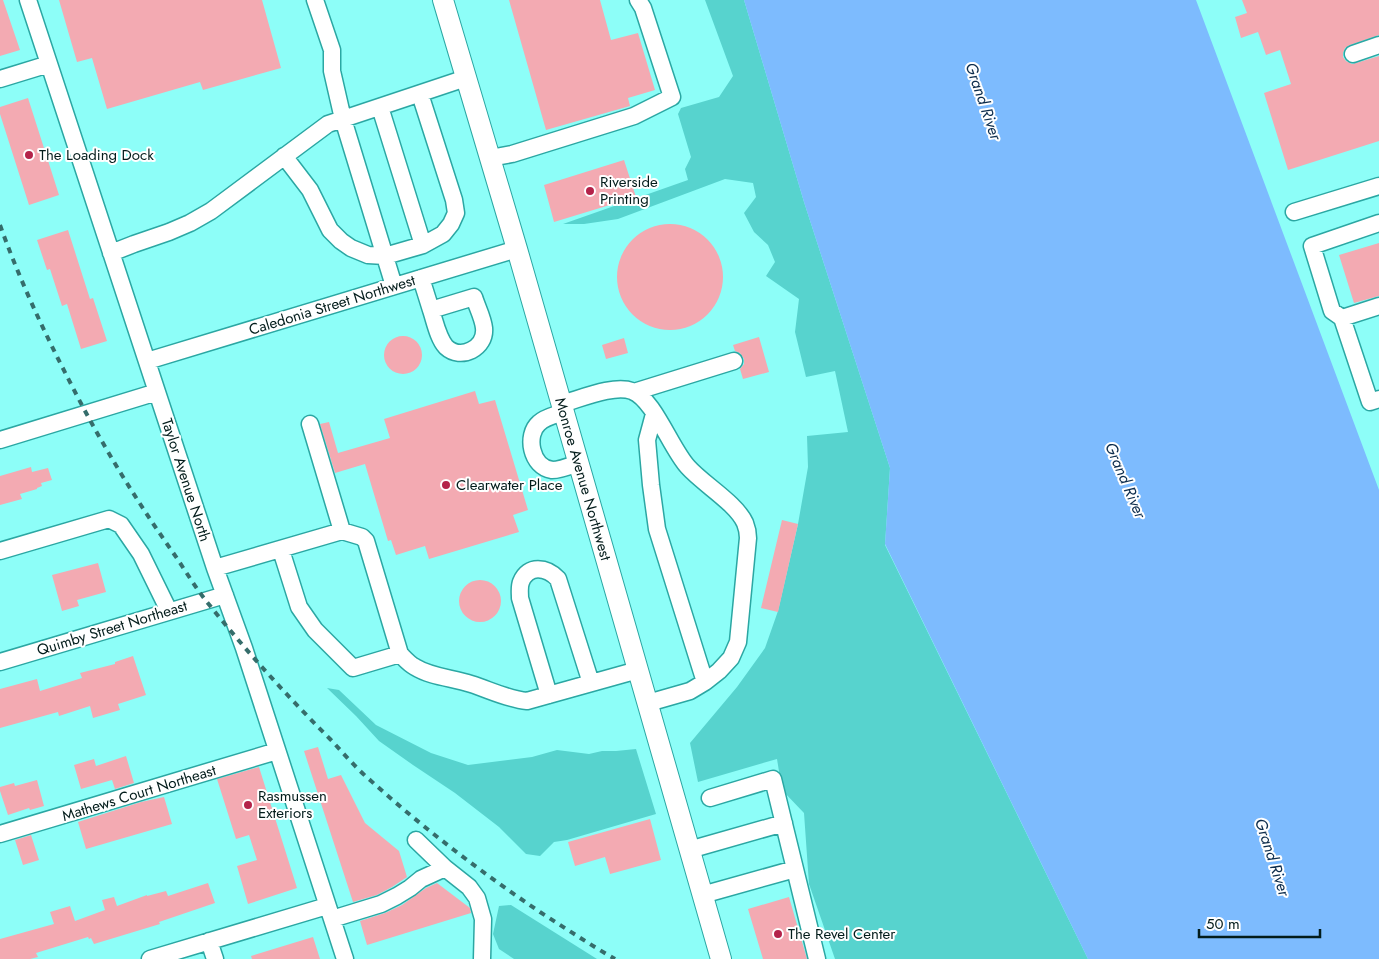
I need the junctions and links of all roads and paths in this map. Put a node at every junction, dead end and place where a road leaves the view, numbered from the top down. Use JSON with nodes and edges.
{"nodes":[{"id":1,"x":28,"y":0,"type":"edge"},
{"id":2,"x":315,"y":0,"type":"edge"},
{"id":3,"x":443,"y":0,"type":"edge"},
{"id":4,"x":638,"y":0,"type":"edge"},
{"id":5,"x":1379,"y":45,"type":"edge"},
{"id":6,"x":1353,"y":54,"type":"dead end"},
{"id":7,"x":49,"y":64,"type":"junction"},
{"id":8,"x":466,"y":78,"type":"junction"},
{"id":9,"x":0,"y":79,"type":"edge"},
{"id":10,"x":420,"y":94,"type":"junction"},
{"id":11,"x":380,"y":107,"type":"junction"},
{"id":12,"x":343,"y":119,"type":"junction"},
{"id":13,"x":284,"y":156,"type":"junction"},
{"id":14,"x":490,"y":158,"type":"junction"},
{"id":15,"x":1379,"y":186,"type":"edge"},
{"id":16,"x":1294,"y":212,"type":"dead end"},
{"id":17,"x":1379,"y":223,"type":"edge"},
{"id":18,"x":423,"y":245,"type":"junction"},
{"id":19,"x":517,"y":249,"type":"junction"},
{"id":20,"x":111,"y":253,"type":"junction"},
{"id":21,"x":385,"y":256,"type":"junction"},
{"id":22,"x":421,"y":278,"type":"junction"},
{"id":23,"x":394,"y":286,"type":"junction"},
{"id":24,"x":1379,"y":306,"type":"edge"},
{"id":25,"x":432,"y":310,"type":"dead end"},
{"id":26,"x":1342,"y":318,"type":"junction"},
{"id":27,"x":147,"y":361,"type":"junction"},
{"id":28,"x":734,"y":362,"type":"dead end"},
{"id":29,"x":157,"y":392,"type":"junction"},
{"id":30,"x":634,"y":392,"type":"junction"},
{"id":31,"x":1379,"y":399,"type":"edge"},
{"id":32,"x":562,"y":408,"type":"junction"},
{"id":33,"x":654,"y":414,"type":"junction"},
{"id":34,"x":310,"y":424,"type":"dead end"},
{"id":35,"x":0,"y":440,"type":"edge"},
{"id":36,"x":578,"y":463,"type":"junction"},
{"id":37,"x":342,"y":531,"type":"junction"},
{"id":38,"x":281,"y":550,"type":"junction"},
{"id":39,"x":0,"y":551,"type":"edge"},
{"id":40,"x":216,"y":568,"type":"junction"},
{"id":41,"x":225,"y":595,"type":"junction"},
{"id":42,"x":169,"y":611,"type":"junction"},
{"id":43,"x":400,"y":654,"type":"junction"},
{"id":44,"x":0,"y":662,"type":"edge"},
{"id":45,"x":638,"y":670,"type":"junction"},
{"id":46,"x":705,"y":682,"type":"junction"},
{"id":47,"x":591,"y":683,"type":"junction"},
{"id":48,"x":549,"y":695,"type":"junction"},
{"id":49,"x":648,"y":703,"type":"junction"},
{"id":50,"x":277,"y":751,"type":"junction"},
{"id":51,"x":710,"y":798,"type":"dead end"},
{"id":52,"x":784,"y":823,"type":"junction"},
{"id":53,"x":0,"y":834,"type":"edge"},
{"id":54,"x":416,"y":840,"type":"dead end"},
{"id":55,"x":689,"y":850,"type":"junction"},
{"id":56,"x":445,"y":868,"type":"junction"},
{"id":57,"x":795,"y":868,"type":"junction"},
{"id":58,"x":702,"y":895,"type":"junction"},
{"id":59,"x":330,"y":912,"type":"junction"},
{"id":60,"x":209,"y":941,"type":"junction"},
{"id":61,"x":150,"y":959,"type":"edge"},
{"id":62,"x":215,"y":959,"type":"edge"},
{"id":63,"x":345,"y":959,"type":"edge"},
{"id":64,"x":482,"y":959,"type":"edge"},
{"id":65,"x":721,"y":959,"type":"edge"},
{"id":66,"x":817,"y":959,"type":"edge"}],
"edges":[{"from":1,"to":7,"type":"street","name":"Taylor Avenue North"},
{"from":2,"to":12,"type":"street"},
{"from":3,"to":8,"type":"main road","name":"Monroe Avenue Northwest"},
{"from":4,"to":14,"type":"street"},
{"from":5,"to":6,"type":"street"},
{"from":7,"to":9,"type":"street"},
{"from":7,"to":20,"type":"street","name":"Taylor Avenue North"},
{"from":8,"to":10,"type":"street"},
{"from":8,"to":14,"type":"main road","name":"Monroe Avenue Northwest"},
{"from":10,"to":11,"type":"street"},
{"from":10,"to":18,"type":"street"},
{"from":11,"to":12,"type":"street"},
{"from":11,"to":18,"type":"street"},
{"from":12,"to":13,"type":"street"},
{"from":12,"to":21,"type":"street"},
{"from":13,"to":20,"type":"street"},
{"from":13,"to":21,"type":"street"},
{"from":14,"to":19,"type":"main road","name":"Monroe Avenue Northwest"},
{"from":15,"to":16,"type":"street"},
{"from":17,"to":26,"type":"street"},
{"from":18,"to":21,"type":"street"},
{"from":19,"to":22,"type":"street","name":"Caledonia Street Northwest"},
{"from":19,"to":32,"type":"main road","name":"Monroe Avenue Northwest"},
{"from":20,"to":27,"type":"street","name":"Taylor Avenue North"},
{"from":21,"to":23,"type":"street"},
{"from":22,"to":23,"type":"street","name":"Caledonia Street Northwest"},
{"from":22,"to":25,"type":"street"},
{"from":23,"to":27,"type":"street","name":"Caledonia Street Northwest"},
{"from":24,"to":26,"type":"street"},
{"from":26,"to":31,"type":"street"},
{"from":27,"to":29,"type":"street","name":"Taylor Avenue North"},
{"from":28,"to":30,"type":"street"},
{"from":29,"to":35,"type":"street"},
{"from":29,"to":40,"type":"street","name":"Taylor Avenue North"},
{"from":30,"to":32,"type":"street"},
{"from":30,"to":33,"type":"street"},
{"from":32,"to":36,"type":"main road","name":"Monroe Avenue Northwest"},
{"from":32,"to":36,"type":"street"},
{"from":33,"to":46,"type":"street"},
{"from":33,"to":46,"type":"street"},
{"from":34,"to":37,"type":"street"},
{"from":36,"to":45,"type":"main road","name":"Monroe Avenue Northwest"},
{"from":37,"to":38,"type":"street"},
{"from":37,"to":43,"type":"street"},
{"from":38,"to":40,"type":"street"},
{"from":38,"to":43,"type":"street"},
{"from":39,"to":42,"type":"street"},
{"from":40,"to":41,"type":"street","name":"Taylor Avenue North"},
{"from":41,"to":42,"type":"street","name":"Quimby Street Northeast"},
{"from":41,"to":50,"type":"street","name":"Taylor Avenue North"},
{"from":42,"to":44,"type":"street","name":"Quimby Street Northeast"},
{"from":43,"to":48,"type":"street"},
{"from":45,"to":47,"type":"street"},
{"from":45,"to":49,"type":"main road","name":"Monroe Avenue Northwest"},
{"from":46,"to":49,"type":"street"},
{"from":47,"to":48,"type":"street"},
{"from":47,"to":48,"type":"street"},
{"from":49,"to":55,"type":"main road","name":"Monroe Avenue Northwest"},
{"from":50,"to":53,"type":"street","name":"Mathews Court Northeast"},
{"from":50,"to":59,"type":"street","name":"Taylor Avenue North"},
{"from":51,"to":52,"type":"street"},
{"from":52,"to":55,"type":"street"},
{"from":52,"to":57,"type":"street"},
{"from":54,"to":56,"type":"street"},
{"from":55,"to":58,"type":"main road","name":"Monroe Avenue Northwest"},
{"from":56,"to":59,"type":"street"},
{"from":56,"to":64,"type":"street"},
{"from":57,"to":58,"type":"street"},
{"from":57,"to":66,"type":"street"},
{"from":58,"to":65,"type":"main road","name":"Monroe Avenue Northwest"},
{"from":59,"to":60,"type":"street"},
{"from":59,"to":63,"type":"street","name":"Taylor Avenue North"},
{"from":60,"to":61,"type":"street"},
{"from":60,"to":62,"type":"street"}]}
